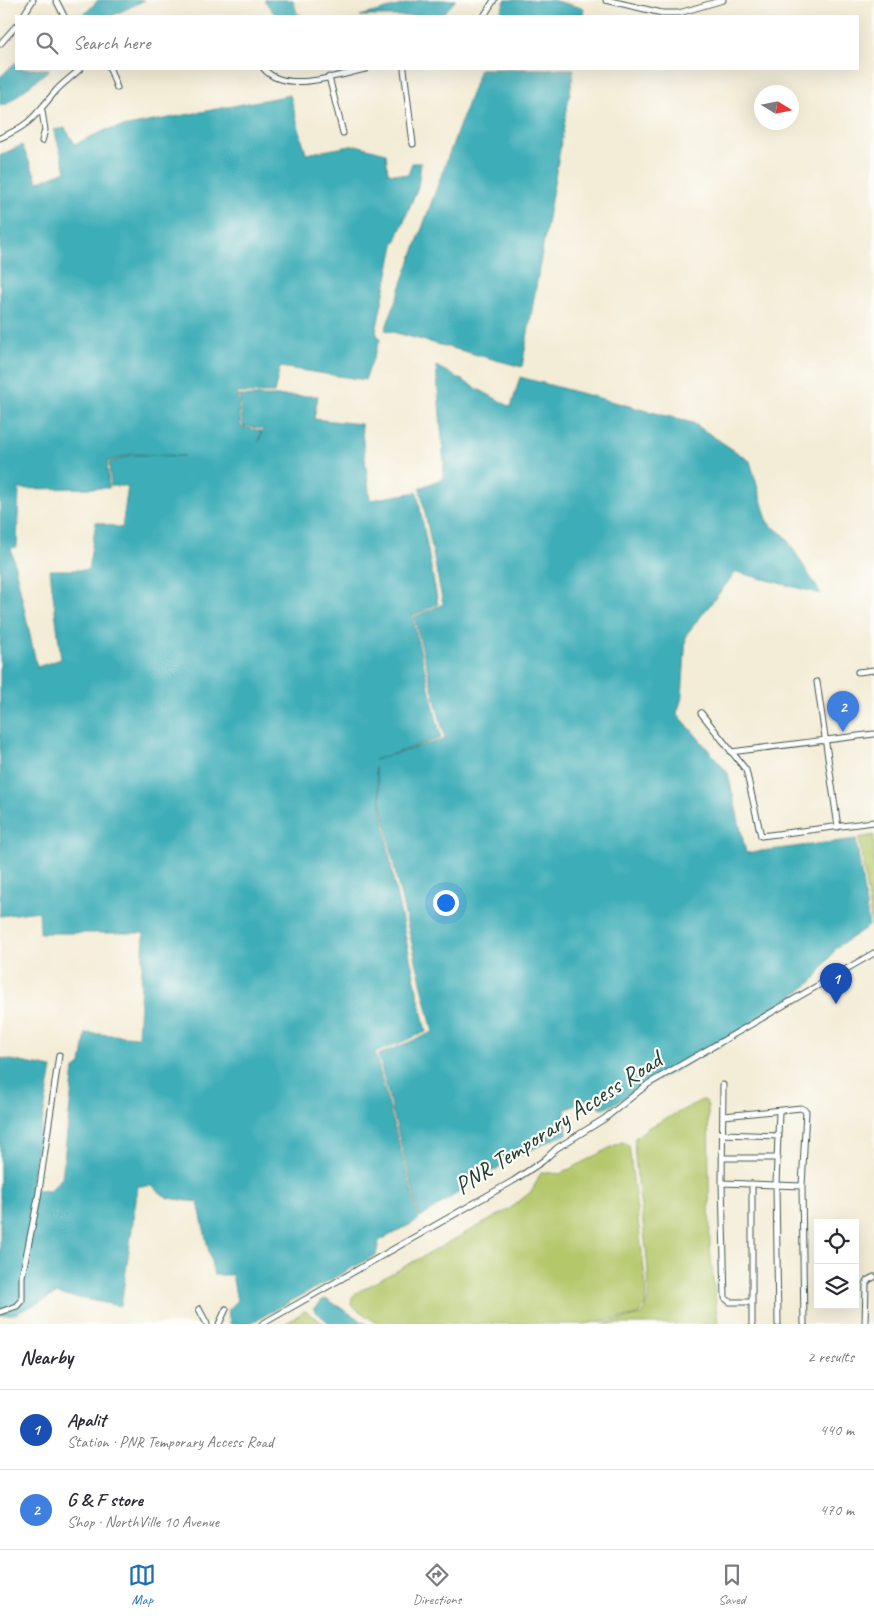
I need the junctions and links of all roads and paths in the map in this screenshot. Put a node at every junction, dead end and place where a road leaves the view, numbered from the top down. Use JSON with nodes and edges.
{"nodes":[{"id":1,"x":33,"y":0,"type":"edge"},
{"id":2,"x":56,"y":0,"type":"edge"},
{"id":3,"x":494,"y":0,"type":"edge"},
{"id":4,"x":606,"y":0,"type":"edge"},
{"id":5,"x":724,"y":0,"type":"edge"},
{"id":6,"x":24,"y":15,"type":"edge"},
{"id":7,"x":64,"y":15,"type":"edge"},
{"id":8,"x":485,"y":15,"type":"edge"},
{"id":9,"x":15,"y":27,"type":"edge"},
{"id":10,"x":0,"y":44,"type":"edge"},
{"id":11,"x":79,"y":70,"type":"edge"},
{"id":12,"x":110,"y":70,"type":"edge"},
{"id":13,"x":265,"y":70,"type":"edge"},
{"id":14,"x":362,"y":70,"type":"edge"},
{"id":15,"x":404,"y":70,"type":"edge"},
{"id":16,"x":330,"y":77,"type":"junction"},
{"id":17,"x":117,"y":88,"type":"dead end"},
{"id":18,"x":42,"y":111,"type":"junction"},
{"id":19,"x":344,"y":133,"type":"dead end"},
{"id":20,"x":0,"y":138,"type":"edge"},
{"id":21,"x":42,"y":141,"type":"dead end"},
{"id":22,"x":413,"y":144,"type":"dead end"},
{"id":23,"x":874,"y":670,"type":"edge"},
{"id":24,"x":858,"y":672,"type":"dead end"},
{"id":25,"x":817,"y":682,"type":"dead end"},
{"id":26,"x":701,"y":713,"type":"dead end"},
{"id":27,"x":874,"y":734,"type":"edge"},
{"id":28,"x":825,"y":740,"type":"junction"},
{"id":29,"x":731,"y":752,"type":"junction"},
{"id":30,"x":874,"y":822,"type":"edge"},
{"id":31,"x":838,"y":827,"type":"junction"},
{"id":32,"x":874,"y":953,"type":"edge"},
{"id":33,"x":59,"y":1055,"type":"dead end"},
{"id":34,"x":723,"y":1085,"type":"dead end"},
{"id":35,"x":779,"y":1112,"type":"junction"},
{"id":36,"x":724,"y":1116,"type":"junction"},
{"id":37,"x":724,"y":1134,"type":"junction"},
{"id":38,"x":779,"y":1136,"type":"junction"},
{"id":39,"x":722,"y":1158,"type":"junction"},
{"id":40,"x":778,"y":1158,"type":"junction"},
{"id":41,"x":722,"y":1183,"type":"junction"},
{"id":42,"x":752,"y":1184,"type":"junction"},
{"id":43,"x":776,"y":1184,"type":"junction"},
{"id":44,"x":802,"y":1186,"type":"junction"},
{"id":45,"x":874,"y":1278,"type":"edge"},
{"id":46,"x":751,"y":1302,"type":"junction"},
{"id":47,"x":226,"y":1309,"type":"dead end"},
{"id":48,"x":199,"y":1310,"type":"dead end"},
{"id":49,"x":0,"y":1312,"type":"edge"},
{"id":50,"x":207,"y":1324,"type":"edge"},
{"id":51,"x":219,"y":1324,"type":"edge"},
{"id":52,"x":262,"y":1324,"type":"edge"},
{"id":53,"x":752,"y":1324,"type":"edge"},
{"id":54,"x":778,"y":1324,"type":"edge"},
{"id":55,"x":804,"y":1324,"type":"edge"},
{"id":56,"x":865,"y":1324,"type":"edge"}],
"edges":[{"from":1,"to":6,"type":"street"},
{"from":2,"to":7,"type":"street"},
{"from":3,"to":8,"type":"street"},
{"from":4,"to":5,"type":"street"},
{"from":9,"to":10,"type":"street"},
{"from":11,"to":18,"type":"street"},
{"from":12,"to":17,"type":"street"},
{"from":13,"to":16,"type":"street"},
{"from":14,"to":16,"type":"street"},
{"from":15,"to":22,"type":"street"},
{"from":16,"to":19,"type":"street"},
{"from":18,"to":20,"type":"street"},
{"from":18,"to":21,"type":"street"},
{"from":23,"to":24,"type":"street"},
{"from":25,"to":28,"type":"street"},
{"from":26,"to":29,"type":"street"},
{"from":27,"to":28,"type":"street"},
{"from":28,"to":29,"type":"street"},
{"from":28,"to":31,"type":"street"},
{"from":29,"to":31,"type":"street"},
{"from":30,"to":31,"type":"street"},
{"from":32,"to":52,"type":"street","name":"PNR Temporary Access Road"},
{"from":33,"to":49,"type":"street"},
{"from":34,"to":36,"type":"street"},
{"from":35,"to":36,"type":"street"},
{"from":35,"to":38,"type":"street"},
{"from":35,"to":44,"type":"street"},
{"from":36,"to":37,"type":"street"},
{"from":37,"to":38,"type":"street"},
{"from":37,"to":39,"type":"street"},
{"from":38,"to":40,"type":"street"},
{"from":39,"to":40,"type":"street"},
{"from":39,"to":41,"type":"street"},
{"from":40,"to":43,"type":"street"},
{"from":41,"to":42,"type":"street"},
{"from":41,"to":46,"type":"street"},
{"from":42,"to":43,"type":"street"},
{"from":42,"to":46,"type":"street"},
{"from":43,"to":44,"type":"street"},
{"from":43,"to":54,"type":"street"},
{"from":44,"to":55,"type":"street"},
{"from":45,"to":56,"type":"street"},
{"from":46,"to":53,"type":"street"},
{"from":47,"to":51,"type":"street"},
{"from":48,"to":50,"type":"street"}]}
